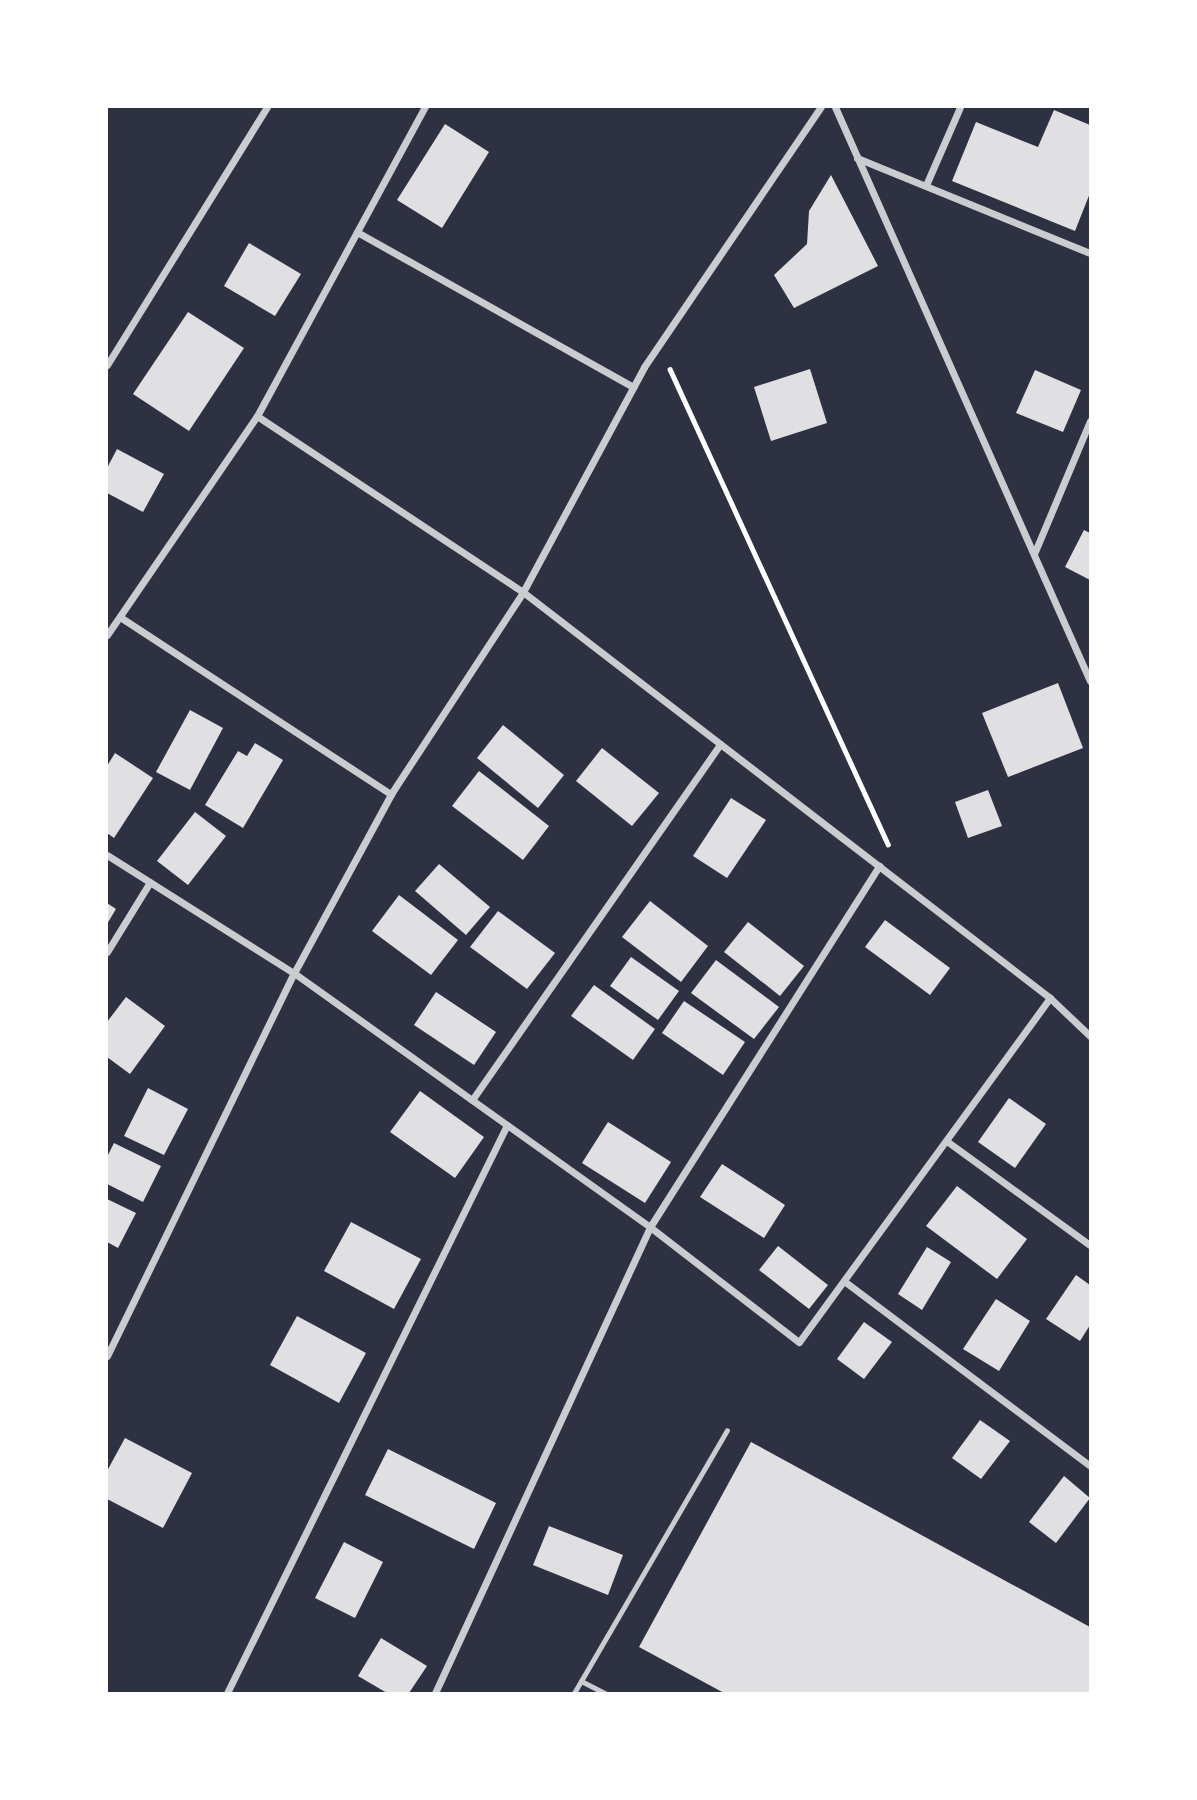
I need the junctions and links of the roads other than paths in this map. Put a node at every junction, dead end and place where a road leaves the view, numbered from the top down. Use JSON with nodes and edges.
{"nodes":[{"id":1,"x":267,"y":107,"type":"edge"},
{"id":2,"x":425,"y":107,"type":"edge"},
{"id":3,"x":821,"y":107,"type":"edge"},
{"id":4,"x":835,"y":107,"type":"edge"},
{"id":5,"x":960,"y":107,"type":"edge"},
{"id":6,"x":857,"y":158,"type":"junction"},
{"id":7,"x":926,"y":186,"type":"junction"},
{"id":8,"x":357,"y":232,"type":"junction"},
{"id":9,"x":1090,"y":253,"type":"edge"},
{"id":10,"x":107,"y":365,"type":"edge"},
{"id":11,"x":633,"y":387,"type":"junction"},
{"id":12,"x":257,"y":416,"type":"junction"},
{"id":13,"x":1090,"y":421,"type":"edge"},
{"id":14,"x":1034,"y":554,"type":"junction"},
{"id":15,"x":523,"y":592,"type":"junction"},
{"id":16,"x":120,"y":617,"type":"junction"},
{"id":17,"x":107,"y":635,"type":"edge"},
{"id":18,"x":1090,"y":681,"type":"edge"},
{"id":19,"x":720,"y":744,"type":"junction"},
{"id":20,"x":391,"y":794,"type":"junction"},
{"id":21,"x":107,"y":855,"type":"edge"},
{"id":22,"x":879,"y":866,"type":"junction"},
{"id":23,"x":150,"y":882,"type":"junction"},
{"id":24,"x":107,"y":952,"type":"edge"},
{"id":25,"x":295,"y":973,"type":"junction"},
{"id":26,"x":1050,"y":998,"type":"junction"},
{"id":27,"x":1090,"y":1036,"type":"edge"},
{"id":28,"x":472,"y":1100,"type":"junction"},
{"id":29,"x":507,"y":1125,"type":"junction"},
{"id":30,"x":948,"y":1142,"type":"junction"},
{"id":31,"x":650,"y":1227,"type":"junction"},
{"id":32,"x":1090,"y":1245,"type":"edge"},
{"id":33,"x":844,"y":1281,"type":"junction"},
{"id":34,"x":107,"y":1356,"type":"edge"},
{"id":35,"x":727,"y":1430,"type":"dead end"},
{"id":36,"x":1090,"y":1466,"type":"edge"},
{"id":37,"x":582,"y":1681,"type":"junction"},
{"id":38,"x":227,"y":1693,"type":"edge"},
{"id":39,"x":435,"y":1693,"type":"edge"},
{"id":40,"x":574,"y":1693,"type":"edge"},
{"id":41,"x":604,"y":1693,"type":"edge"}],
"edges":[{"from":1,"to":10,"type":"street"},
{"from":2,"to":8,"type":"street"},
{"from":3,"to":11,"type":"street"},
{"from":4,"to":6,"type":"street"},
{"from":5,"to":7,"type":"street"},
{"from":6,"to":7,"type":"street"},
{"from":6,"to":14,"type":"street"},
{"from":7,"to":9,"type":"street"},
{"from":8,"to":11,"type":"street"},
{"from":8,"to":12,"type":"street"},
{"from":11,"to":15,"type":"street"},
{"from":12,"to":15,"type":"street"},
{"from":12,"to":16,"type":"street"},
{"from":13,"to":14,"type":"street"},
{"from":14,"to":18,"type":"street"},
{"from":15,"to":19,"type":"street"},
{"from":15,"to":20,"type":"street"},
{"from":16,"to":17,"type":"street"},
{"from":16,"to":20,"type":"street"},
{"from":19,"to":22,"type":"street"},
{"from":19,"to":28,"type":"street"},
{"from":20,"to":25,"type":"street"},
{"from":21,"to":23,"type":"street"},
{"from":22,"to":26,"type":"street"},
{"from":22,"to":31,"type":"street"},
{"from":23,"to":24,"type":"street"},
{"from":23,"to":25,"type":"street"},
{"from":25,"to":28,"type":"street"},
{"from":25,"to":34,"type":"street"},
{"from":26,"to":27,"type":"street"},
{"from":26,"to":30,"type":"street"},
{"from":28,"to":29,"type":"street"},
{"from":29,"to":31,"type":"street"},
{"from":29,"to":38,"type":"street"},
{"from":30,"to":32,"type":"street"},
{"from":30,"to":33,"type":"street"},
{"from":31,"to":33,"type":"street"},
{"from":31,"to":39,"type":"street"},
{"from":33,"to":36,"type":"street"},
{"from":35,"to":37,"type":"lane"},
{"from":37,"to":40,"type":"lane"},
{"from":37,"to":41,"type":"lane"}]}
